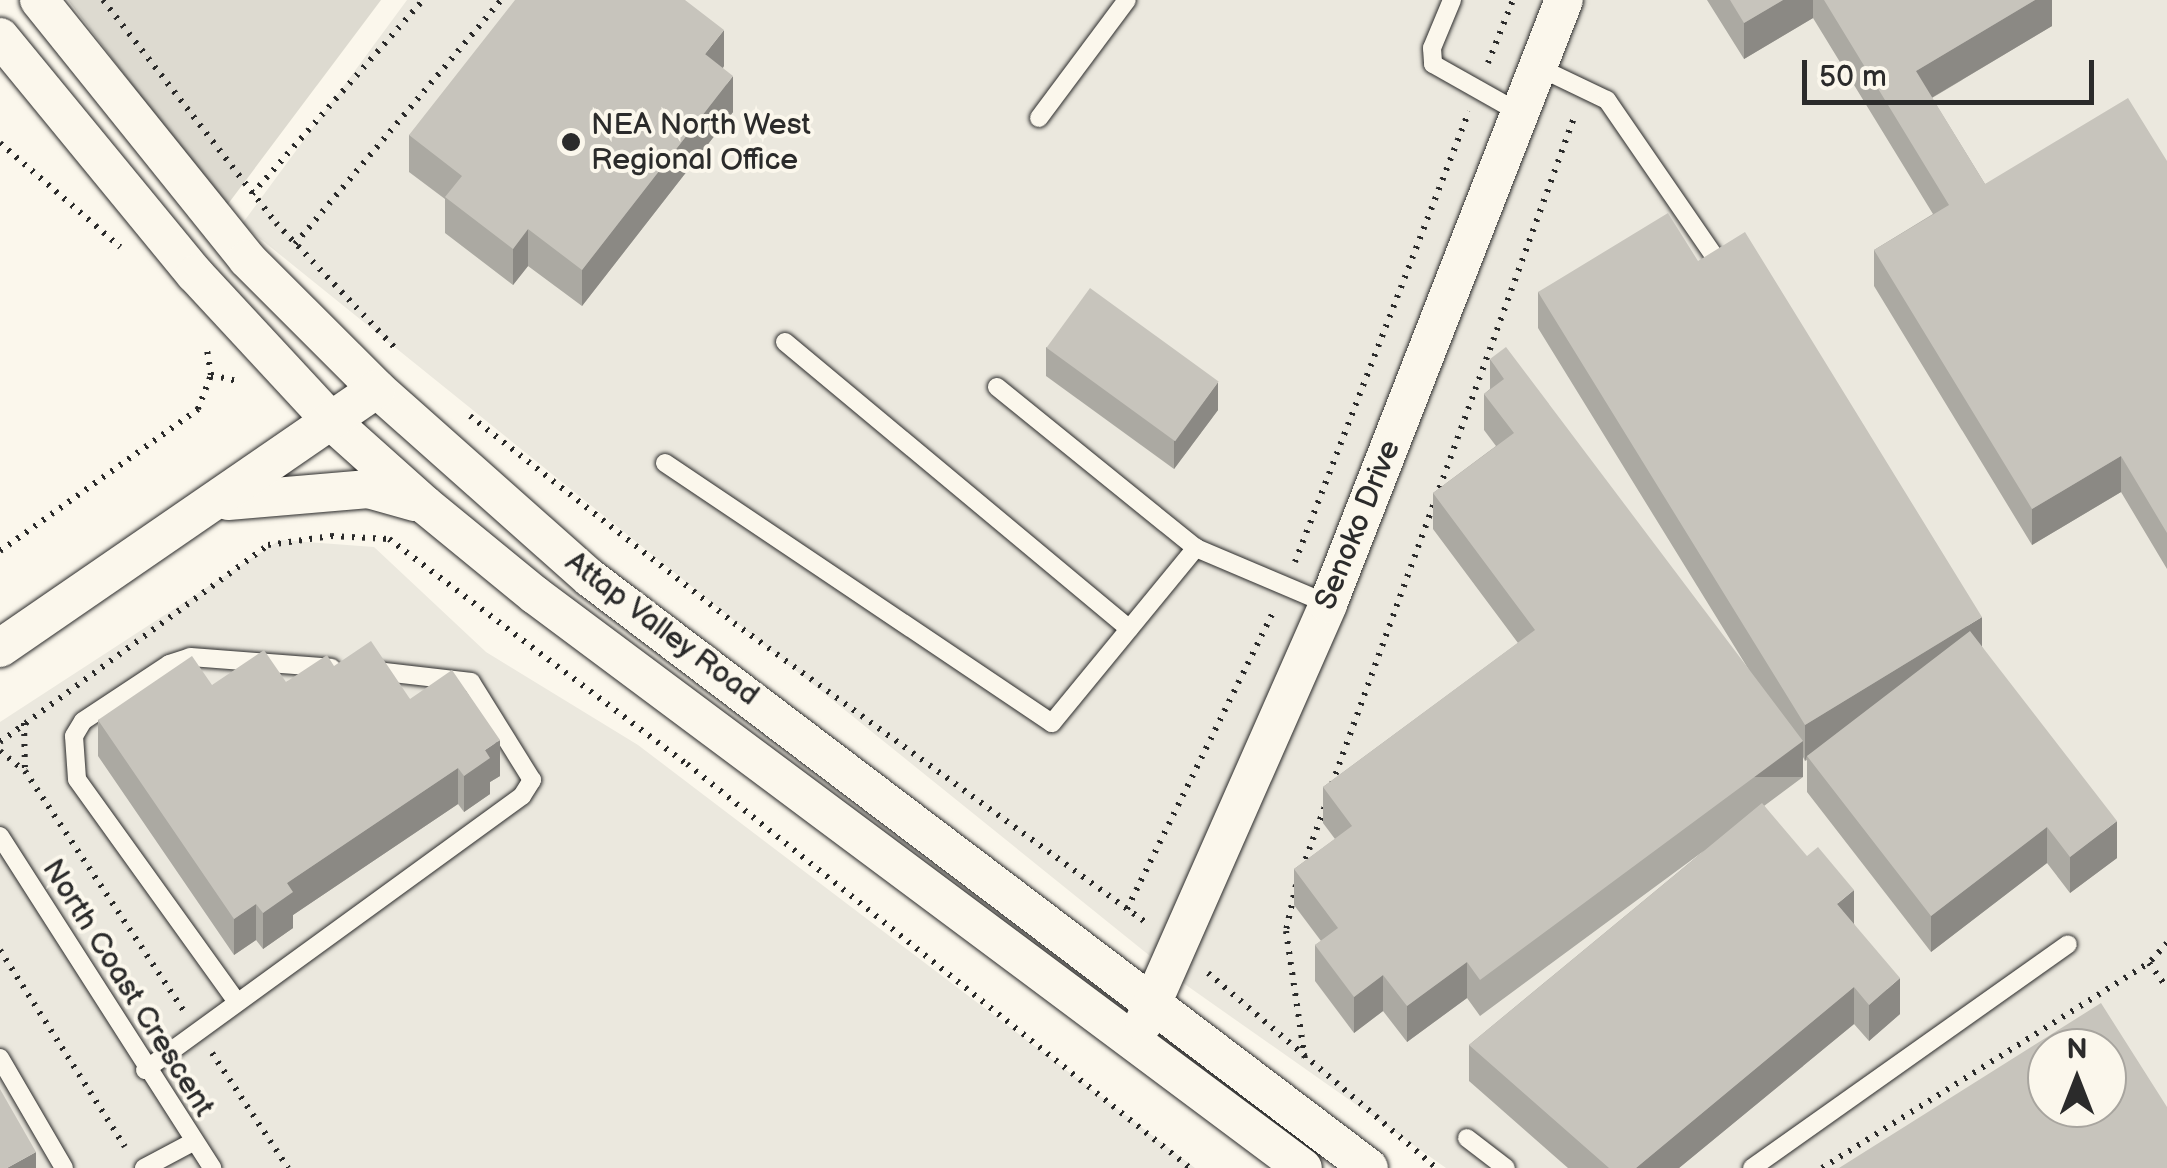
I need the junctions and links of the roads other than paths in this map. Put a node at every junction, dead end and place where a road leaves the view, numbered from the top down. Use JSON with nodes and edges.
{"nodes":[{"id":1,"x":39,"y":0,"type":"edge"},
{"id":2,"x":1127,"y":0,"type":"edge"},
{"id":3,"x":1452,"y":0,"type":"edge"},
{"id":4,"x":1564,"y":0,"type":"edge"},
{"id":5,"x":0,"y":37,"type":"edge"},
{"id":6,"x":1538,"y":67,"type":"junction"},
{"id":7,"x":1520,"y":113,"type":"junction"},
{"id":8,"x":1039,"y":118,"type":"dead end"},
{"id":9,"x":1717,"y":260,"type":"edge"},
{"id":10,"x":228,"y":275,"type":"junction"},
{"id":11,"x":785,"y":342,"type":"dead end"},
{"id":12,"x":997,"y":388,"type":"dead end"},
{"id":13,"x":377,"y":389,"type":"junction"},
{"id":14,"x":330,"y":421,"type":"junction"},
{"id":15,"x":665,"y":463,"type":"dead end"},
{"id":16,"x":216,"y":503,"type":"junction"},
{"id":17,"x":425,"y":506,"type":"junction"},
{"id":18,"x":1196,"y":548,"type":"junction"},
{"id":19,"x":1328,"y":604,"type":"junction"},
{"id":20,"x":1129,"y":629,"type":"junction"},
{"id":21,"x":0,"y":648,"type":"edge"},
{"id":22,"x":0,"y":836,"type":"edge"},
{"id":23,"x":2068,"y":944,"type":"dead end"},
{"id":24,"x":1154,"y":1000,"type":"junction"},
{"id":25,"x":237,"y":1002,"type":"junction"},
{"id":26,"x":1135,"y":1043,"type":"junction"},
{"id":27,"x":0,"y":1058,"type":"edge"},
{"id":28,"x":144,"y":1070,"type":"junction"},
{"id":29,"x":1467,"y":1138,"type":"dead end"},
{"id":30,"x":194,"y":1142,"type":"junction"},
{"id":31,"x":64,"y":1168,"type":"edge"},
{"id":32,"x":144,"y":1168,"type":"edge"},
{"id":33,"x":212,"y":1168,"type":"edge"},
{"id":34,"x":1303,"y":1168,"type":"edge"},
{"id":35,"x":1369,"y":1168,"type":"edge"},
{"id":36,"x":1506,"y":1168,"type":"edge"},
{"id":37,"x":1752,"y":1168,"type":"edge"}],
"edges":[{"from":1,"to":10,"type":"street","name":"Attap Valley Road"},
{"from":2,"to":8,"type":"lane"},
{"from":3,"to":7,"type":"lane"},
{"from":4,"to":6,"type":"street","name":"Senoko Drive"},
{"from":5,"to":10,"type":"street","name":"Attap Valley Road"},
{"from":6,"to":7,"type":"street","name":"Senoko Drive"},
{"from":6,"to":9,"type":"lane"},
{"from":7,"to":19,"type":"street","name":"Senoko Drive"},
{"from":10,"to":13,"type":"street","name":"Attap Valley Road"},
{"from":10,"to":14,"type":"street","name":"Attap Valley Road"},
{"from":11,"to":20,"type":"lane"},
{"from":12,"to":18,"type":"lane"},
{"from":13,"to":14,"type":"street"},
{"from":13,"to":24,"type":"street","name":"Attap Valley Road"},
{"from":14,"to":16,"type":"street"},
{"from":14,"to":17,"type":"street","name":"Attap Valley Road"},
{"from":15,"to":20,"type":"lane"},
{"from":16,"to":17,"type":"street"},
{"from":16,"to":21,"type":"street"},
{"from":17,"to":26,"type":"street","name":"Attap Valley Road"},
{"from":18,"to":19,"type":"lane"},
{"from":18,"to":20,"type":"lane"},
{"from":19,"to":24,"type":"street","name":"Senoko Drive"},
{"from":22,"to":28,"type":"lane","name":"North Coast Crescent"},
{"from":23,"to":37,"type":"lane"},
{"from":24,"to":26,"type":"street","name":"Senoko Drive"},
{"from":24,"to":35,"type":"street","name":"Attap Valley Road"},
{"from":25,"to":25,"type":"lane"},
{"from":25,"to":28,"type":"lane"},
{"from":26,"to":34,"type":"street","name":"Attap Valley Road"},
{"from":27,"to":31,"type":"lane"},
{"from":28,"to":30,"type":"lane","name":"North Coast Crescent"},
{"from":29,"to":36,"type":"lane"},
{"from":30,"to":32,"type":"lane"},
{"from":30,"to":33,"type":"lane","name":"North Coast Crescent"}]}
